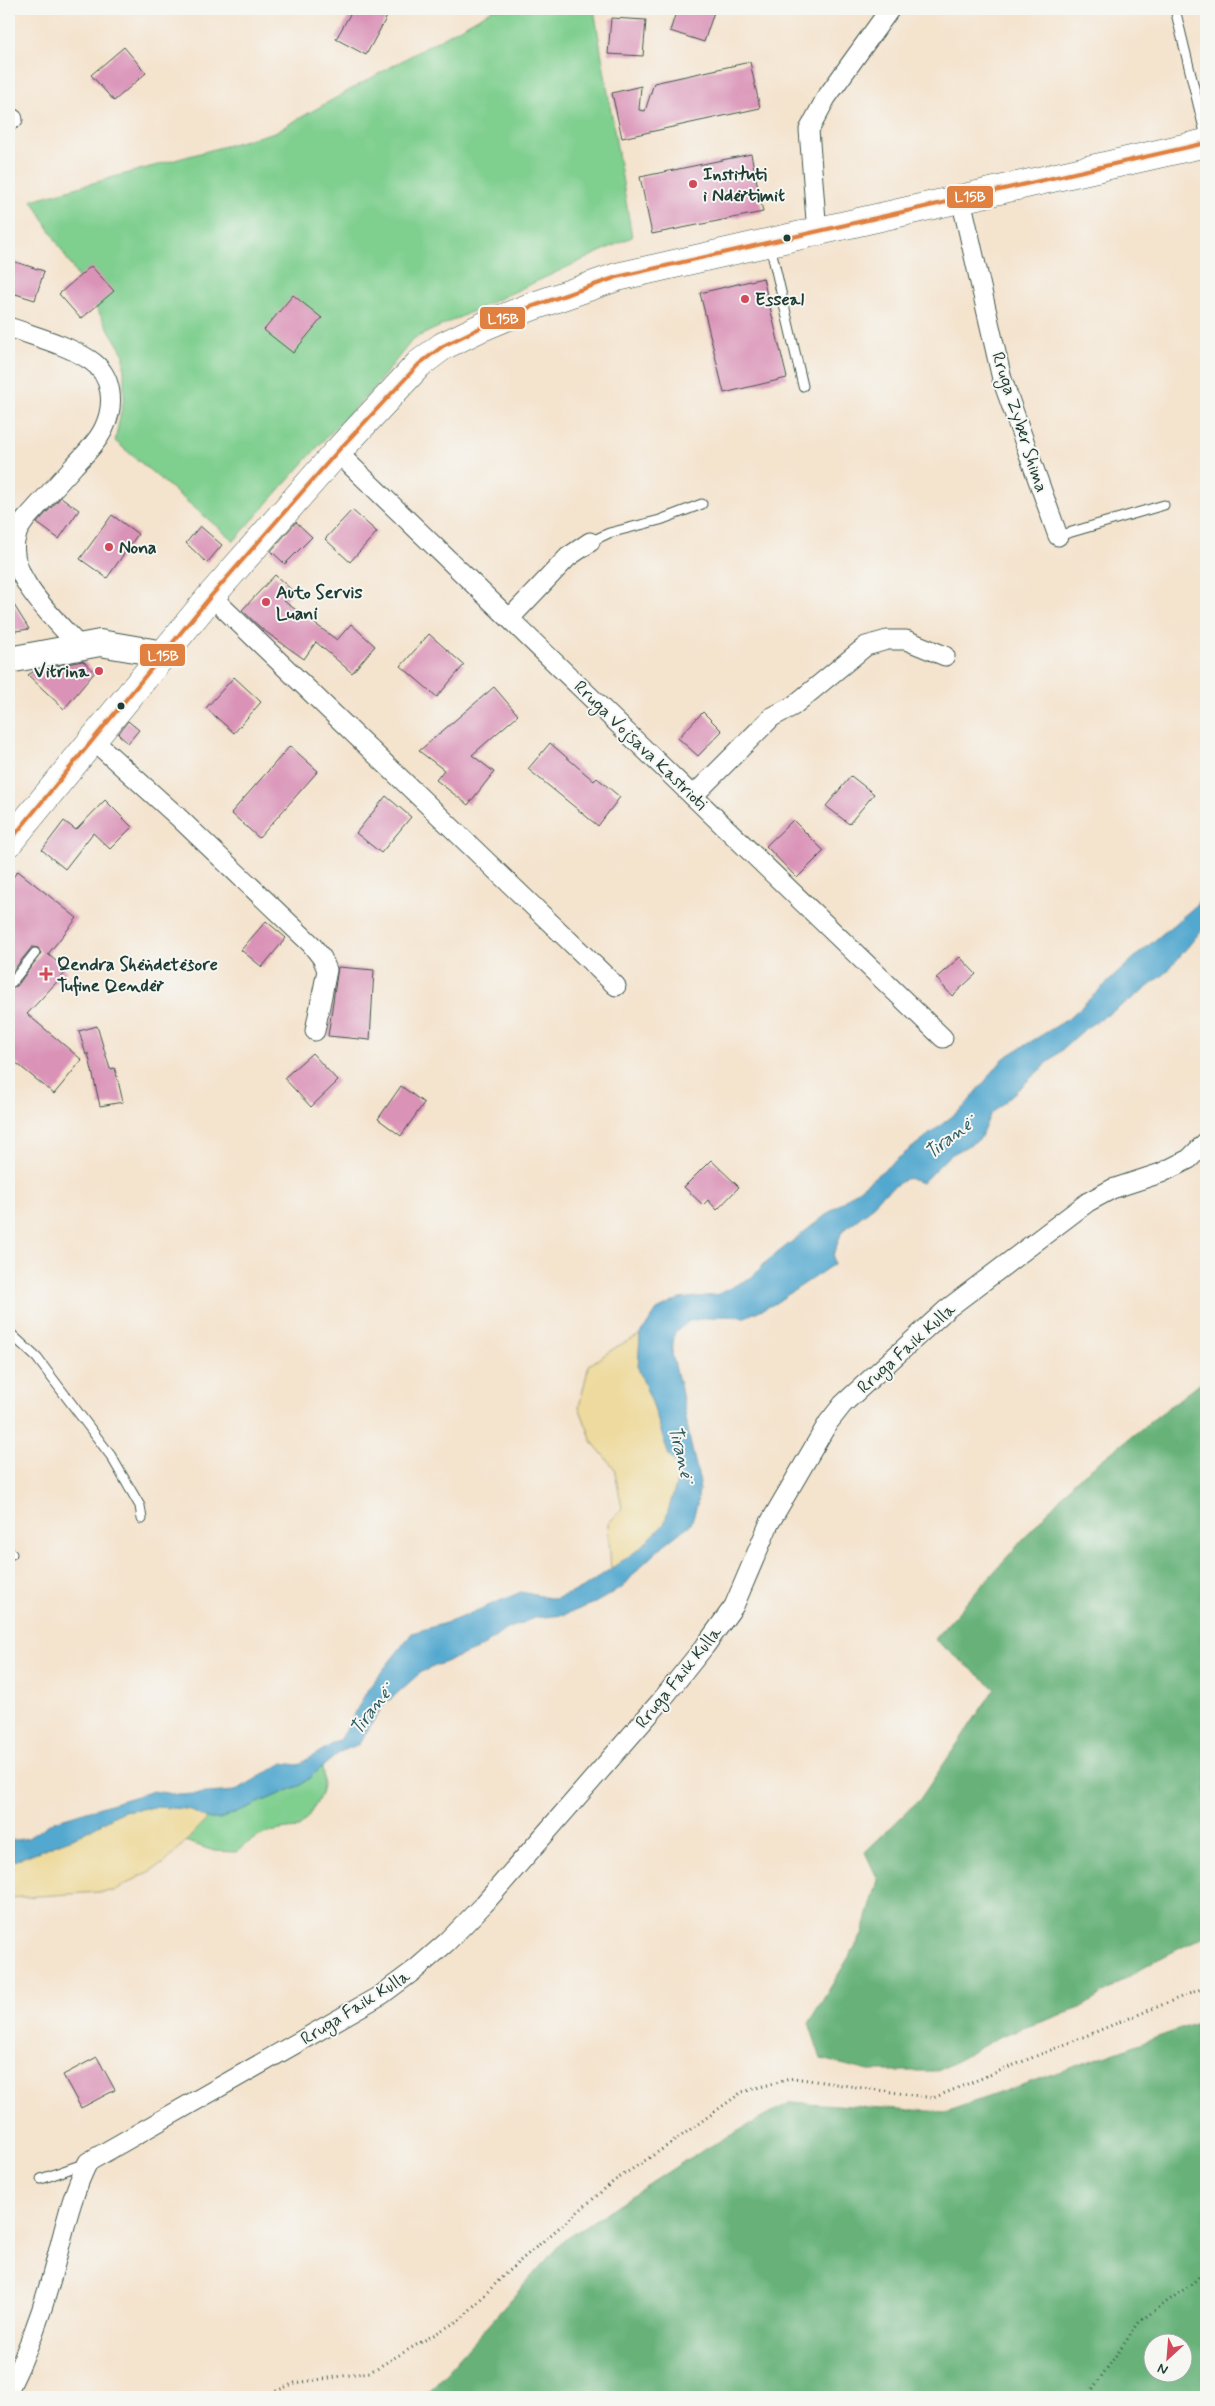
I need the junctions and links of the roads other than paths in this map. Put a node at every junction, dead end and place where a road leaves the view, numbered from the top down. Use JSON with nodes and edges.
{"nodes":[{"id":1,"x":890,"y":9,"type":"edge"},
{"id":2,"x":1175,"y":9,"type":"edge"},
{"id":3,"x":1206,"y":137,"type":"edge"},
{"id":4,"x":1206,"y":143,"type":"edge"},
{"id":5,"x":960,"y":200,"type":"junction"},
{"id":6,"x":817,"y":233,"type":"junction"},
{"id":7,"x":770,"y":243,"type":"junction"},
{"id":8,"x":9,"y":327,"type":"edge"},
{"id":9,"x":803,"y":386,"type":"dead end"},
{"id":10,"x":337,"y":452,"type":"junction"},
{"id":11,"x":702,"y":504,"type":"dead end"},
{"id":12,"x":1164,"y":505,"type":"dead end"},
{"id":13,"x":1058,"y":536,"type":"joint"},
{"id":14,"x":590,"y":542,"type":"joint"},
{"id":15,"x":211,"y":596,"type":"junction"},
{"id":16,"x":510,"y":618,"type":"junction"},
{"id":17,"x":78,"y":645,"type":"junction"},
{"id":18,"x":164,"y":654,"type":"junction"},
{"id":19,"x":945,"y":656,"type":"dead end"},
{"id":20,"x":9,"y":660,"type":"edge"},
{"id":21,"x":94,"y":741,"type":"junction"},
{"id":22,"x":693,"y":796,"type":"junction"},
{"id":23,"x":9,"y":842,"type":"edge"},
{"id":24,"x":35,"y":953,"type":"dead end"},
{"id":25,"x":9,"y":979,"type":"edge"},
{"id":26,"x":616,"y":986,"type":"dead end"},
{"id":27,"x":315,"y":1030,"type":"dead end"},
{"id":28,"x":943,"y":1038,"type":"dead end"},
{"id":29,"x":1206,"y":1142,"type":"edge"},
{"id":30,"x":9,"y":1332,"type":"edge"},
{"id":31,"x":142,"y":1519,"type":"dead end"},
{"id":32,"x":88,"y":2162,"type":"junction"},
{"id":33,"x":41,"y":2179,"type":"dead end"},
{"id":34,"x":9,"y":2389,"type":"edge"}],
"edges":[{"from":1,"to":6,"type":"street"},
{"from":2,"to":3,"type":"lane"},
{"from":4,"to":5,"type":"main road"},
{"from":5,"to":6,"type":"main road"},
{"from":5,"to":13,"type":"street","name":"Rruga Zyber Shima"},
{"from":6,"to":7,"type":"main road"},
{"from":7,"to":9,"type":"lane"},
{"from":7,"to":10,"type":"main road"},
{"from":8,"to":17,"type":"street"},
{"from":10,"to":15,"type":"main road"},
{"from":10,"to":16,"type":"street","name":"Rruga Vojsava Kastrioti"},
{"from":11,"to":14,"type":"lane"},
{"from":12,"to":13,"type":"lane","name":"Rruga Zyber Shima"},
{"from":14,"to":16,"type":"street"},
{"from":15,"to":18,"type":"main road"},
{"from":15,"to":26,"type":"street"},
{"from":16,"to":22,"type":"street","name":"Rruga Vojsava Kastrioti"},
{"from":17,"to":18,"type":"street"},
{"from":17,"to":20,"type":"street"},
{"from":18,"to":21,"type":"main road"},
{"from":19,"to":22,"type":"street"},
{"from":21,"to":23,"type":"main road"},
{"from":21,"to":27,"type":"street"},
{"from":22,"to":28,"type":"street","name":"Rruga Vojsava Kastrioti"},
{"from":24,"to":25,"type":"lane"},
{"from":29,"to":32,"type":"street","name":"Rruga Faik Kulla"},
{"from":30,"to":31,"type":"lane"},
{"from":32,"to":33,"type":"lane","name":"Rruga Faik Kulla"},
{"from":32,"to":34,"type":"street"}]}
